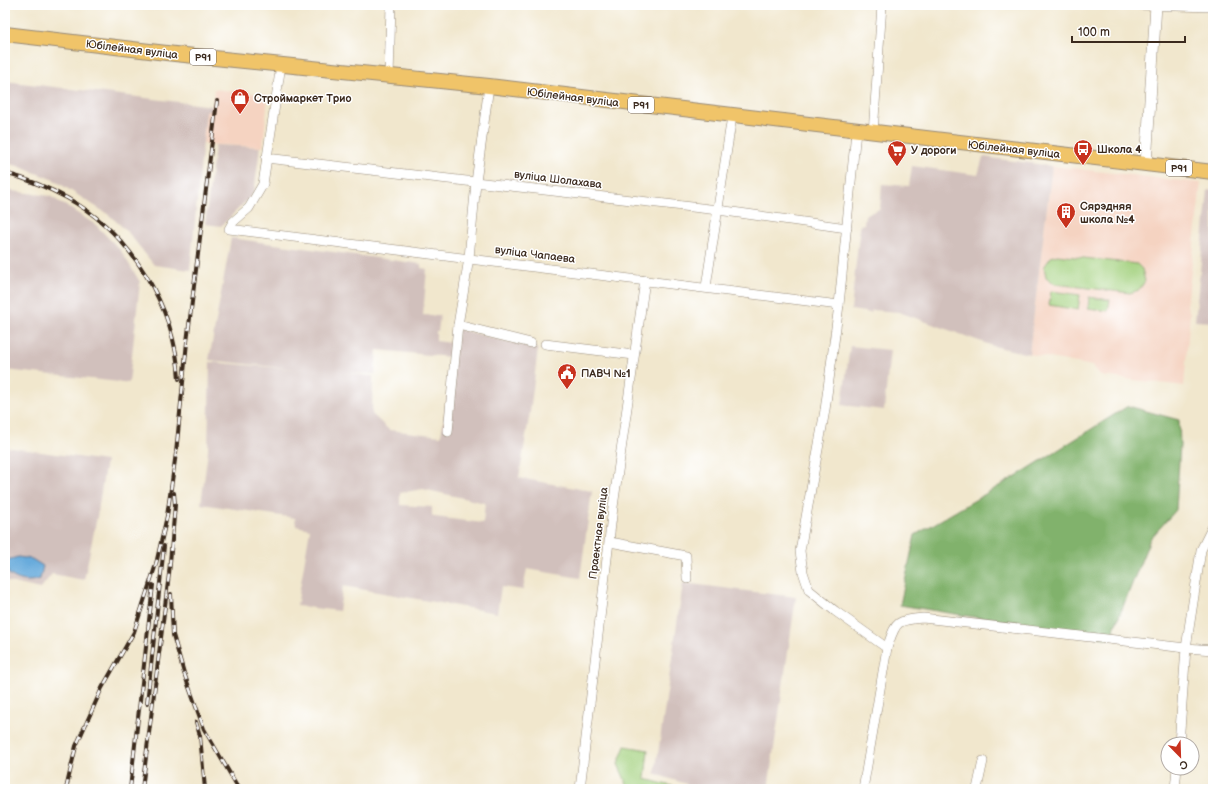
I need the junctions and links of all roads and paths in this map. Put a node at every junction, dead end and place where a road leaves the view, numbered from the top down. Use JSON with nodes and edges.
{"nodes":[{"id":1,"x":391,"y":5,"type":"edge"},
{"id":2,"x":882,"y":5,"type":"edge"},
{"id":3,"x":1139,"y":5,"type":"edge"},
{"id":4,"x":1156,"y":5,"type":"edge"},
{"id":5,"x":1213,"y":7,"type":"edge"},
{"id":6,"x":5,"y":34,"type":"edge"},
{"id":7,"x":281,"y":65,"type":"junction"},
{"id":8,"x":388,"y":77,"type":"junction"},
{"id":9,"x":489,"y":86,"type":"junction"},
{"id":10,"x":732,"y":116,"type":"junction"},
{"id":11,"x":856,"y":131,"type":"junction"},
{"id":12,"x":873,"y":133,"type":"junction"},
{"id":13,"x":266,"y":158,"type":"junction"},
{"id":14,"x":1146,"y":164,"type":"junction"},
{"id":15,"x":1213,"y":172,"type":"edge"},
{"id":16,"x":476,"y":182,"type":"junction"},
{"id":17,"x":718,"y":210,"type":"junction"},
{"id":18,"x":847,"y":228,"type":"junction"},
{"id":19,"x":469,"y":258,"type":"junction"},
{"id":20,"x":645,"y":280,"type":"junction"},
{"id":21,"x":706,"y":287,"type":"junction"},
{"id":22,"x":839,"y":305,"type":"junction"},
{"id":23,"x":458,"y":325,"type":"junction"},
{"id":24,"x":531,"y":343,"type":"dead end"},
{"id":25,"x":545,"y":344,"type":"dead end"},
{"id":26,"x":634,"y":355,"type":"junction"},
{"id":27,"x":448,"y":432,"type":"dead end"},
{"id":28,"x":1213,"y":526,"type":"edge"},
{"id":29,"x":610,"y":542,"type":"junction"},
{"id":30,"x":687,"y":579,"type":"dead end"},
{"id":31,"x":887,"y":648,"type":"junction"},
{"id":32,"x":1186,"y":648,"type":"junction"},
{"id":33,"x":1213,"y":650,"type":"edge"},
{"id":34,"x":1180,"y":736,"type":"edge"},
{"id":35,"x":983,"y":761,"type":"dead end"},
{"id":36,"x":1176,"y":776,"type":"edge"},
{"id":37,"x":580,"y":789,"type":"edge"},
{"id":38,"x":863,"y":789,"type":"edge"},
{"id":39,"x":977,"y":789,"type":"edge"},
{"id":40,"x":1175,"y":789,"type":"edge"}],
"edges":[{"from":1,"to":8,"type":"street"},
{"from":2,"to":12,"type":"street"},
{"from":3,"to":4,"type":"street"},
{"from":4,"to":5,"type":"street"},
{"from":4,"to":14,"type":"street"},
{"from":6,"to":7,"type":"main road","name":"Юбілейная вуліца","number":"Р91"},
{"from":7,"to":8,"type":"main road","name":"Юбілейная вуліца","number":"Р91"},
{"from":7,"to":13,"type":"street"},
{"from":8,"to":9,"type":"main road","name":"Юбілейная вуліца","number":"Р91"},
{"from":9,"to":10,"type":"main road","name":"Юбілейная вуліца","number":"Р91"},
{"from":9,"to":16,"type":"street"},
{"from":10,"to":11,"type":"main road","name":"Юбілейная вуліца","number":"Р91"},
{"from":10,"to":17,"type":"street"},
{"from":11,"to":12,"type":"main road","name":"Юбілейная вуліца","number":"Р91"},
{"from":11,"to":18,"type":"street"},
{"from":12,"to":14,"type":"main road","name":"Юбілейная вуліца","number":"Р91"},
{"from":13,"to":16,"type":"street","name":"вуліца Шолахава"},
{"from":13,"to":19,"type":"street","name":"вуліца Чапаева"},
{"from":14,"to":15,"type":"main road","name":"Юбілейная вуліца","number":"Р91"},
{"from":16,"to":17,"type":"street","name":"вуліца Шолахава"},
{"from":16,"to":19,"type":"street"},
{"from":17,"to":18,"type":"street","name":"вуліца Шолахава"},
{"from":17,"to":21,"type":"street"},
{"from":18,"to":22,"type":"street"},
{"from":19,"to":20,"type":"street","name":"вуліца Чапаева"},
{"from":19,"to":23,"type":"street"},
{"from":20,"to":21,"type":"street","name":"вуліца Чапаева"},
{"from":20,"to":26,"type":"street","name":"Праектная вуліца"},
{"from":21,"to":22,"type":"street","name":"вуліца Чапаева"},
{"from":22,"to":31,"type":"street"},
{"from":23,"to":24,"type":"street"},
{"from":23,"to":27,"type":"street"},
{"from":25,"to":26,"type":"street"},
{"from":26,"to":29,"type":"street","name":"Праектная вуліца"},
{"from":28,"to":32,"type":"street"},
{"from":29,"to":30,"type":"street"},
{"from":29,"to":37,"type":"street","name":"Праектная вуліца"},
{"from":31,"to":32,"type":"street"},
{"from":31,"to":38,"type":"street"},
{"from":32,"to":33,"type":"street"},
{"from":32,"to":34,"type":"street"},
{"from":35,"to":39,"type":"street"},
{"from":36,"to":40,"type":"street"}]}
